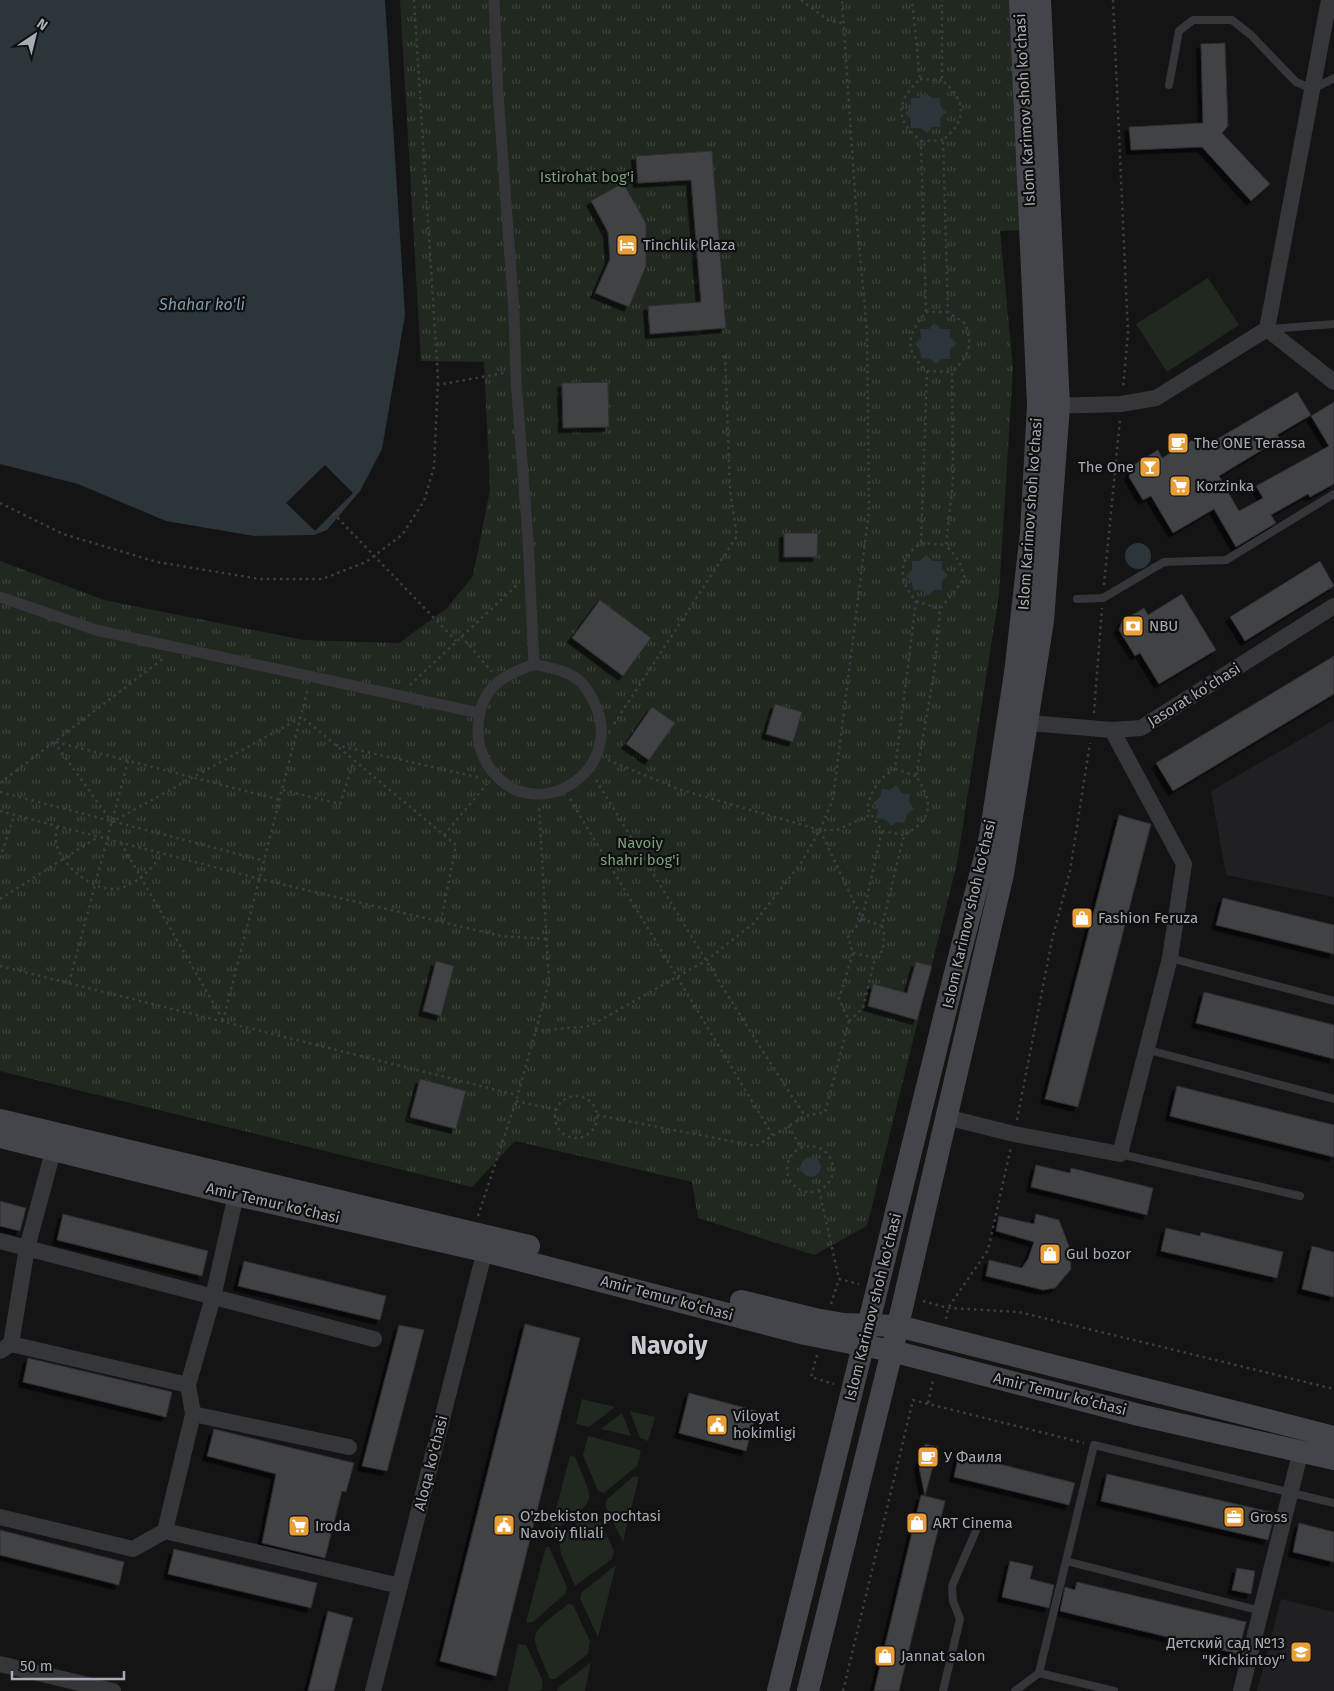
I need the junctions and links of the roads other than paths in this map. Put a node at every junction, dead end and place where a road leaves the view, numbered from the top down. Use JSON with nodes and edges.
{"nodes":[{"id":1,"x":494,"y":0,"type":"edge"},
{"id":2,"x":1020,"y":0,"type":"edge"},
{"id":3,"x":1040,"y":0,"type":"edge"},
{"id":4,"x":1329,"y":0,"type":"edge"},
{"id":5,"x":1334,"y":78,"type":"edge"},
{"id":6,"x":1169,"y":85,"type":"dead end"},
{"id":7,"x":1313,"y":89,"type":"junction"},
{"id":8,"x":1334,"y":324,"type":"edge"},
{"id":9,"x":1267,"y":329,"type":"junction"},
{"id":10,"x":1334,"y":382,"type":"edge"},
{"id":11,"x":1049,"y":405,"type":"junction"},
{"id":12,"x":1334,"y":494,"type":"edge"},
{"id":13,"x":0,"y":597,"type":"edge"},
{"id":14,"x":1077,"y":599,"type":"dead end"},
{"id":15,"x":1334,"y":606,"type":"edge"},
{"id":16,"x":534,"y":664,"type":"junction"},
{"id":17,"x":479,"y":714,"type":"junction"},
{"id":18,"x":1018,"y":722,"type":"junction"},
{"id":19,"x":1112,"y":730,"type":"junction"},
{"id":20,"x":1170,"y":958,"type":"junction"},
{"id":21,"x":1334,"y":1002,"type":"edge"},
{"id":22,"x":1146,"y":1048,"type":"junction"},
{"id":23,"x":1334,"y":1099,"type":"edge"},
{"id":24,"x":946,"y":1117,"type":"junction"},
{"id":25,"x":0,"y":1120,"type":"edge"},
{"id":26,"x":0,"y":1137,"type":"edge"},
{"id":27,"x":55,"y":1143,"type":"junction"},
{"id":28,"x":1120,"y":1154,"type":"junction"},
{"id":29,"x":238,"y":1187,"type":"junction"},
{"id":30,"x":1300,"y":1196,"type":"dead end"},
{"id":31,"x":482,"y":1240,"type":"junction"},
{"id":32,"x":0,"y":1241,"type":"edge"},
{"id":33,"x":27,"y":1248,"type":"junction"},
{"id":34,"x":212,"y":1296,"type":"junction"},
{"id":35,"x":869,"y":1323,"type":"junction"},
{"id":36,"x":898,"y":1326,"type":"junction"},
{"id":37,"x":374,"y":1338,"type":"dead end"},
{"id":38,"x":864,"y":1346,"type":"junction"},
{"id":39,"x":6,"y":1348,"type":"edge"},
{"id":40,"x":892,"y":1351,"type":"junction"},
{"id":41,"x":188,"y":1385,"type":"junction"},
{"id":42,"x":193,"y":1414,"type":"junction"},
{"id":43,"x":1334,"y":1436,"type":"edge"},
{"id":44,"x":349,"y":1447,"type":"dead end"},
{"id":45,"x":1300,"y":1450,"type":"junction"},
{"id":46,"x":1334,"y":1459,"type":"edge"},
{"id":47,"x":1290,"y":1492,"type":"junction"},
{"id":48,"x":1334,"y":1503,"type":"edge"},
{"id":49,"x":0,"y":1517,"type":"edge"},
{"id":50,"x":978,"y":1526,"type":"dead end"},
{"id":51,"x":165,"y":1531,"type":"junction"},
{"id":52,"x":1066,"y":1562,"type":"junction"},
{"id":53,"x":400,"y":1586,"type":"junction"},
{"id":54,"x":1261,"y":1611,"type":"junction"},
{"id":55,"x":0,"y":1664,"type":"edge"},
{"id":56,"x":1039,"y":1673,"type":"junction"},
{"id":57,"x":113,"y":1691,"type":"edge"},
{"id":58,"x":373,"y":1691,"type":"edge"},
{"id":59,"x":778,"y":1691,"type":"edge"},
{"id":60,"x":808,"y":1691,"type":"edge"},
{"id":61,"x":943,"y":1691,"type":"edge"},
{"id":62,"x":1015,"y":1691,"type":"edge"},
{"id":63,"x":1114,"y":1691,"type":"edge"},
{"id":64,"x":1241,"y":1691,"type":"edge"}],
"edges":[{"from":1,"to":16,"type":"street"},
{"from":2,"to":11,"type":"main road","name":"Islom Karimov shoh ko'chasi"},
{"from":3,"to":11,"type":"main road","name":"Islom Karimov shoh ko'chasi"},
{"from":4,"to":7,"type":"street"},
{"from":5,"to":7,"type":"lane"},
{"from":6,"to":7,"type":"lane"},
{"from":7,"to":9,"type":"street"},
{"from":8,"to":9,"type":"lane"},
{"from":9,"to":10,"type":"street"},
{"from":9,"to":11,"type":"street"},
{"from":11,"to":18,"type":"main road","name":"Islom Karimov shoh ko'chasi"},
{"from":12,"to":14,"type":"lane"},
{"from":13,"to":17,"type":"street"},
{"from":15,"to":19,"type":"street","name":"Jasorat ko‘chasi"},
{"from":16,"to":17,"type":"street"},
{"from":16,"to":17,"type":"street"},
{"from":18,"to":19,"type":"street","name":"Jasorat ko‘chasi"},
{"from":18,"to":24,"type":"main road","name":"Islom Karimov shoh ko'chasi"},
{"from":18,"to":35,"type":"main road","name":"Islom Karimov shoh ko'chasi"},
{"from":19,"to":20,"type":"street"},
{"from":20,"to":21,"type":"lane"},
{"from":20,"to":22,"type":"street"},
{"from":22,"to":23,"type":"lane"},
{"from":22,"to":28,"type":"street"},
{"from":24,"to":28,"type":"street"},
{"from":24,"to":36,"type":"main road","name":"Islom Karimov shoh ko'chasi"},
{"from":25,"to":27,"type":"main road","name":"Amir Temur ko‘chasi"},
{"from":26,"to":27,"type":"main road","name":"Amir Temur ko‘chasi"},
{"from":27,"to":29,"type":"main road","name":"Amir Temur ko‘chasi"},
{"from":27,"to":33,"type":"street"},
{"from":28,"to":30,"type":"lane"},
{"from":29,"to":31,"type":"main road","name":"Amir Temur ko‘chasi"},
{"from":29,"to":34,"type":"street"},
{"from":31,"to":35,"type":"main road","name":"Amir Temur ko‘chasi"},
{"from":31,"to":38,"type":"main road","name":"Amir Temur ko‘chasi"},
{"from":31,"to":53,"type":"street","name":"Aloqa ko'chasi"},
{"from":32,"to":33,"type":"street"},
{"from":33,"to":34,"type":"street"},
{"from":33,"to":39,"type":"street"},
{"from":34,"to":37,"type":"street"},
{"from":34,"to":41,"type":"street"},
{"from":35,"to":36,"type":"main road","name":"Amir Temur ko‘chasi"},
{"from":35,"to":38,"type":"main road","name":"Islom Karimov shoh ko'chasi"},
{"from":36,"to":40,"type":"main road","name":"Islom Karimov shoh ko'chasi"},
{"from":36,"to":43,"type":"main road","name":"Amir Temur ko‘chasi"},
{"from":38,"to":40,"type":"main road","name":"Amir Temur ko‘chasi"},
{"from":38,"to":59,"type":"main road","name":"Islom Karimov shoh ko'chasi"},
{"from":39,"to":41,"type":"street"},
{"from":40,"to":45,"type":"main road","name":"Amir Temur ko‘chasi"},
{"from":40,"to":60,"type":"main road","name":"Islom Karimov shoh ko'chasi"},
{"from":41,"to":42,"type":"street"},
{"from":42,"to":44,"type":"street"},
{"from":42,"to":51,"type":"street"},
{"from":45,"to":46,"type":"main road","name":"Amir Temur ko‘chasi"},
{"from":45,"to":47,"type":"street"},
{"from":47,"to":48,"type":"lane"},
{"from":47,"to":52,"type":"lane"},
{"from":47,"to":54,"type":"street"},
{"from":49,"to":51,"type":"street"},
{"from":50,"to":61,"type":"lane"},
{"from":51,"to":53,"type":"street"},
{"from":52,"to":54,"type":"lane"},
{"from":52,"to":56,"type":"lane"},
{"from":53,"to":58,"type":"street","name":"Aloqa ko'chasi"},
{"from":54,"to":64,"type":"street"},
{"from":55,"to":57,"type":"street"},
{"from":56,"to":62,"type":"lane"},
{"from":56,"to":63,"type":"lane"}]}
